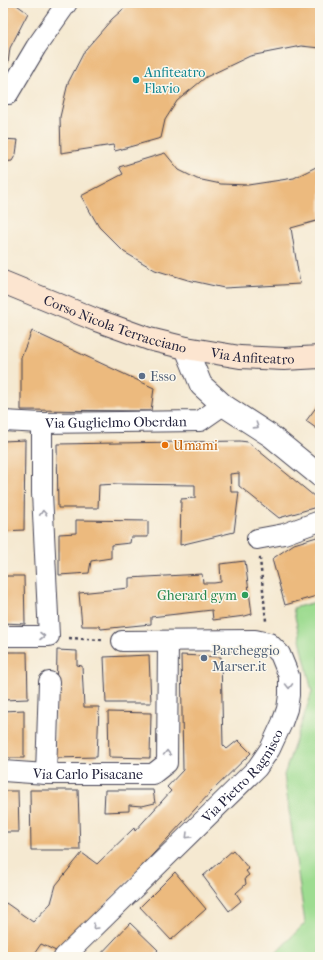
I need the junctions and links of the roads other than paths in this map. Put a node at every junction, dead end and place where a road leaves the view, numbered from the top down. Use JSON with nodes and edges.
{"nodes":[{"id":1,"x":67,"y":3,"type":"edge"},
{"id":2,"x":3,"y":93,"type":"edge"},
{"id":3,"x":3,"y":282,"type":"edge"},
{"id":4,"x":186,"y":348,"type":"junction"},
{"id":5,"x":320,"y":357,"type":"edge"},
{"id":6,"x":223,"y":405,"type":"junction"},
{"id":7,"x":3,"y":421,"type":"edge"},
{"id":8,"x":42,"y":423,"type":"junction"},
{"id":9,"x":320,"y":476,"type":"edge"},
{"id":10,"x":320,"y":521,"type":"edge"},
{"id":11,"x":262,"y":547,"type":"road end"},
{"id":12,"x":3,"y":636,"type":"edge"},
{"id":13,"x":122,"y":641,"type":"road end"},
{"id":14,"x":168,"y":641,"type":"junction"},
{"id":15,"x":48,"y":682,"type":"dead end"},
{"id":16,"x":3,"y":771,"type":"edge"},
{"id":17,"x":46,"y":774,"type":"junction"},
{"id":18,"x":64,"y":957,"type":"edge"}],
"edges":[{"from":1,"to":2,"type":"street"},
{"from":3,"to":4,"type":"main road","name":"Corso Nicola Terracciano"},
{"from":4,"to":5,"type":"main road","name":"Via Anfiteatro"},
{"from":4,"to":6,"type":"street","name":"Corso Nicola Terracciano"},
{"from":6,"to":8,"type":"street","name":"Via Guglielmo Oberdan"},
{"from":6,"to":9,"type":"street","name":"Corso Nicola Terracciano","one_way":true},
{"from":7,"to":8,"type":"street","name":"Via Guglielmo Oberdan"},
{"from":12,"to":8,"type":"street","one_way":true},
{"from":10,"to":11,"type":"street"},
{"from":13,"to":14,"type":"street"},
{"from":17,"to":14,"type":"street","name":"Via Carlo Pisacane","one_way":true},
{"from":14,"to":18,"type":"street","name":"Via Pietro Ragnisco","one_way":true},
{"from":15,"to":17,"type":"street"},
{"from":16,"to":17,"type":"street","name":"Via Carlo Pisacane"}]}
